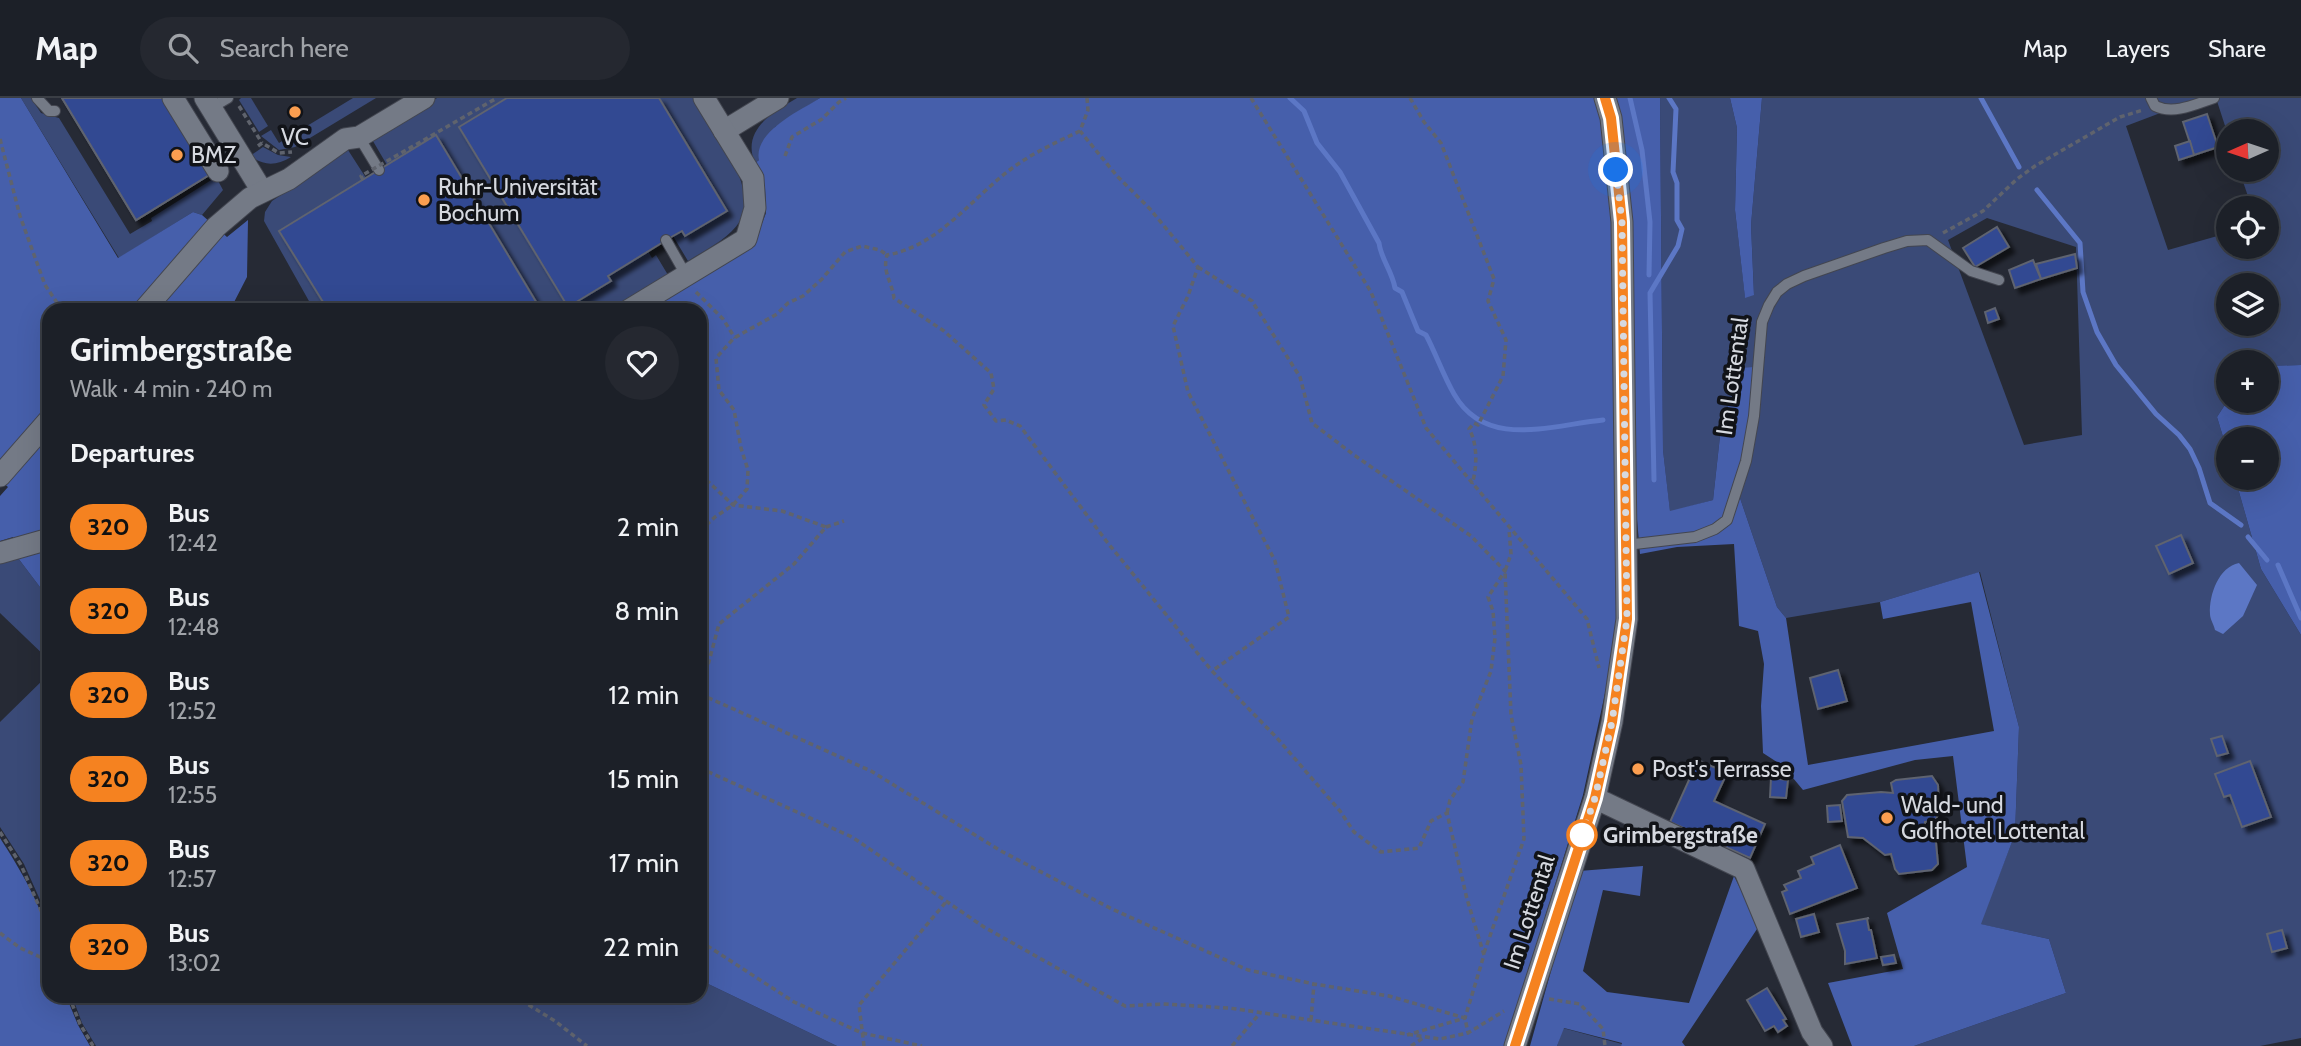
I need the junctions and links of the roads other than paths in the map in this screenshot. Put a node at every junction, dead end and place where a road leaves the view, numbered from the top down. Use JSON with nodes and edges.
{"nodes":[{"id":1,"x":37,"y":98,"type":"edge"},
{"id":2,"x":173,"y":98,"type":"edge"},
{"id":3,"x":424,"y":98,"type":"edge"},
{"id":4,"x":704,"y":98,"type":"edge"},
{"id":5,"x":778,"y":98,"type":"edge"},
{"id":6,"x":1605,"y":98,"type":"edge"},
{"id":7,"x":2214,"y":98,"type":"edge"},
{"id":8,"x":215,"y":101,"type":"edge"},
{"id":9,"x":2153,"y":102,"type":"edge"},
{"id":10,"x":55,"y":111,"type":"dead end"},
{"id":11,"x":723,"y":131,"type":"junction"},
{"id":12,"x":359,"y":137,"type":"junction"},
{"id":13,"x":227,"y":166,"type":"junction"},
{"id":14,"x":379,"y":170,"type":"dead end"},
{"id":15,"x":262,"y":191,"type":"junction"},
{"id":16,"x":666,"y":240,"type":"dead end"},
{"id":17,"x":685,"y":276,"type":"junction"},
{"id":18,"x":1999,"y":280,"type":"dead end"},
{"id":19,"x":151,"y":303,"type":"edge"},
{"id":20,"x":641,"y":303,"type":"edge"},
{"id":21,"x":42,"y":428,"type":"edge"},
{"id":22,"x":0,"y":476,"type":"edge"},
{"id":23,"x":42,"y":541,"type":"edge"},
{"id":24,"x":1626,"y":545,"type":"junction"},
{"id":25,"x":8,"y":550,"type":"edge"},
{"id":26,"x":1595,"y":798,"type":"junction"},
{"id":27,"x":1515,"y":1046,"type":"edge"},
{"id":28,"x":1822,"y":1046,"type":"edge"}],
"edges":[{"from":1,"to":10,"type":"lane"},
{"from":2,"to":13,"type":"street"},
{"from":3,"to":12,"type":"street"},
{"from":4,"to":11,"type":"street"},
{"from":5,"to":11,"type":"street"},
{"from":6,"to":24,"type":"street","name":"Im Lottental"},
{"from":7,"to":9,"type":"lane"},
{"from":8,"to":13,"type":"street"},
{"from":11,"to":17,"type":"street"},
{"from":12,"to":14,"type":"lane"},
{"from":12,"to":15,"type":"street"},
{"from":13,"to":15,"type":"street"},
{"from":15,"to":19,"type":"street"},
{"from":16,"to":17,"type":"lane"},
{"from":17,"to":20,"type":"street"},
{"from":18,"to":24,"type":"lane","name":"Im Lottental"},
{"from":21,"to":22,"type":"street"},
{"from":23,"to":25,"type":"street"},
{"from":24,"to":26,"type":"street","name":"Im Lottental"},
{"from":26,"to":27,"type":"street","name":"Im Lottental"},
{"from":26,"to":28,"type":"street"}]}
